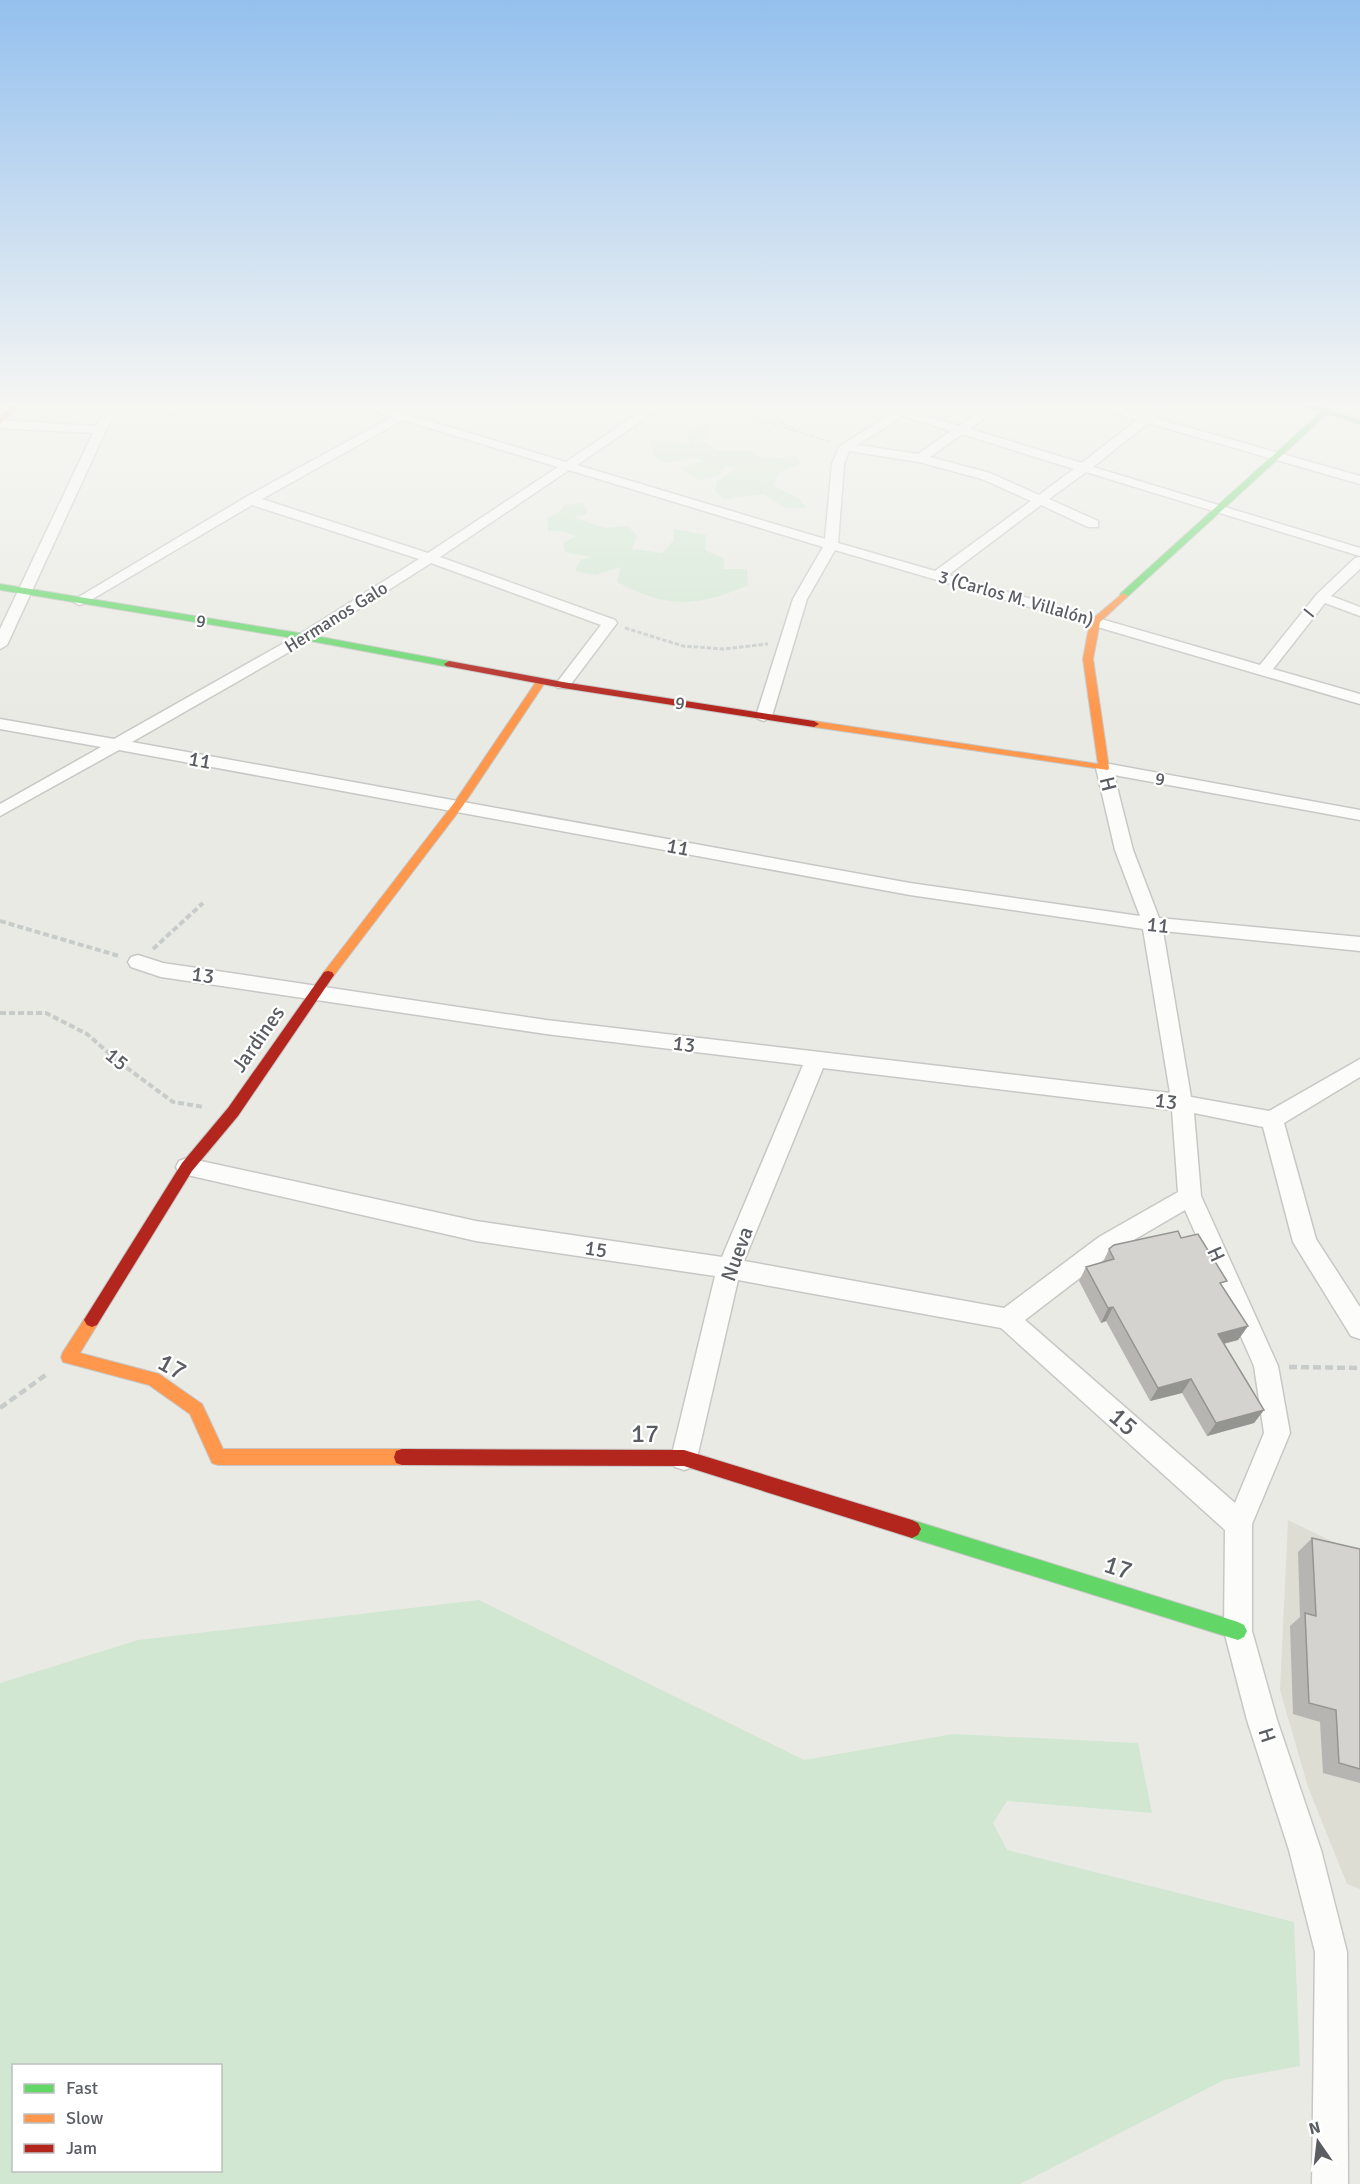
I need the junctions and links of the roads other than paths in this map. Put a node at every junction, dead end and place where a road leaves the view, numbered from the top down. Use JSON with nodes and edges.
{"nodes":[{"id":1,"x":65,"y":506,"type":"edge"},
{"id":2,"x":241,"y":506,"type":"edge"},
{"id":3,"x":269,"y":506,"type":"edge"},
{"id":4,"x":510,"y":506,"type":"edge"},
{"id":5,"x":702,"y":506,"type":"edge"},
{"id":6,"x":834,"y":506,"type":"edge"},
{"id":7,"x":1032,"y":506,"type":"edge"},
{"id":8,"x":1053,"y":506,"type":"edge"},
{"id":9,"x":1209,"y":506,"type":"edge"},
{"id":10,"x":1222,"y":506,"type":"edge"},
{"id":11,"x":1219,"y":509,"type":"junction"},
{"id":12,"x":1093,"y":524,"type":"dead end"},
{"id":13,"x":831,"y":545,"type":"junction"},
{"id":14,"x":1360,"y":552,"type":"edge"},
{"id":15,"x":430,"y":558,"type":"junction"},
{"id":16,"x":1360,"y":561,"type":"edge"},
{"id":17,"x":939,"y":575,"type":"junction"},
{"id":18,"x":0,"y":587,"type":"edge"},
{"id":19,"x":25,"y":591,"type":"junction"},
{"id":20,"x":1322,"y":597,"type":"junction"},
{"id":21,"x":79,"y":601,"type":"junction"},
{"id":22,"x":1360,"y":612,"type":"edge"},
{"id":23,"x":1095,"y":621,"type":"junction"},
{"id":24,"x":305,"y":637,"type":"junction"},
{"id":25,"x":0,"y":645,"type":"edge"},
{"id":26,"x":1264,"y":670,"type":"junction"},
{"id":27,"x":541,"y":681,"type":"junction"},
{"id":28,"x":563,"y":685,"type":"junction"},
{"id":29,"x":1360,"y":699,"type":"edge"},
{"id":30,"x":765,"y":716,"type":"junction"},
{"id":31,"x":0,"y":724,"type":"edge"},
{"id":32,"x":117,"y":746,"type":"junction"},
{"id":33,"x":1104,"y":768,"type":"junction"},
{"id":34,"x":458,"y":805,"type":"junction"},
{"id":35,"x":0,"y":811,"type":"edge"},
{"id":36,"x":1360,"y":815,"type":"edge"},
{"id":37,"x":1152,"y":924,"type":"junction"},
{"id":38,"x":1360,"y":944,"type":"edge"},
{"id":39,"x":138,"y":962,"type":"road end"},
{"id":40,"x":316,"y":991,"type":"junction"},
{"id":41,"x":816,"y":1059,"type":"junction"},
{"id":42,"x":1360,"y":1067,"type":"edge"},
{"id":43,"x":1182,"y":1103,"type":"junction"},
{"id":44,"x":1272,"y":1120,"type":"junction"},
{"id":45,"x":187,"y":1167,"type":"junction"},
{"id":46,"x":1190,"y":1196,"type":"junction"},
{"id":47,"x":729,"y":1268,"type":"junction"},
{"id":48,"x":1007,"y":1319,"type":"junction"},
{"id":49,"x":1360,"y":1328,"type":"edge"},
{"id":50,"x":69,"y":1357,"type":"joint"},
{"id":51,"x":684,"y":1458,"type":"junction"},
{"id":52,"x":1239,"y":1524,"type":"junction"},
{"id":53,"x":1238,"y":1631,"type":"junction"},
{"id":54,"x":1330,"y":2184,"type":"edge"}],
"edges":[{"from":1,"to":19,"type":"street"},
{"from":2,"to":21,"type":"street"},
{"from":3,"to":15,"type":"street"},
{"from":4,"to":15,"type":"street","name":"Hermanos Galo"},
{"from":5,"to":13,"type":"street","name":"3 (Carlos M. Villalón)"},
{"from":6,"to":13,"type":"street"},
{"from":7,"to":17,"type":"street"},
{"from":8,"to":12,"type":"street"},
{"from":9,"to":11,"type":"street"},
{"from":10,"to":11,"type":"street"},
{"from":11,"to":14,"type":"street"},
{"from":11,"to":23,"type":"street"},
{"from":13,"to":17,"type":"street","name":"3 (Carlos M. Villalón)"},
{"from":13,"to":30,"type":"street"},
{"from":15,"to":24,"type":"street","name":"Hermanos Galo"},
{"from":15,"to":28,"type":"street"},
{"from":16,"to":20,"type":"street","name":"I"},
{"from":17,"to":23,"type":"street","name":"3 (Carlos M. Villalón)"},
{"from":18,"to":19,"type":"street","name":"9"},
{"from":19,"to":21,"type":"street","name":"9"},
{"from":19,"to":25,"type":"street"},
{"from":20,"to":22,"type":"street"},
{"from":20,"to":26,"type":"street","name":"I"},
{"from":21,"to":24,"type":"street","name":"9"},
{"from":23,"to":26,"type":"street","name":"3 (Carlos M. Villalón)"},
{"from":23,"to":33,"type":"street","name":"H"},
{"from":24,"to":27,"type":"street","name":"9"},
{"from":24,"to":32,"type":"street","name":"Hermanos Galo"},
{"from":26,"to":29,"type":"street","name":"3 (Carlos M. Villalón)"},
{"from":27,"to":28,"type":"street","name":"9"},
{"from":27,"to":34,"type":"street","name":"Jardines"},
{"from":28,"to":30,"type":"street","name":"9"},
{"from":30,"to":33,"type":"street","name":"9"},
{"from":31,"to":32,"type":"street","name":"11"},
{"from":32,"to":34,"type":"street","name":"11"},
{"from":32,"to":35,"type":"street","name":"Hermanos Galo"},
{"from":33,"to":36,"type":"street","name":"9"},
{"from":33,"to":37,"type":"street","name":"H"},
{"from":34,"to":37,"type":"street","name":"11"},
{"from":34,"to":40,"type":"street","name":"Jardines"},
{"from":37,"to":38,"type":"street","name":"11"},
{"from":37,"to":43,"type":"street","name":"H"},
{"from":39,"to":40,"type":"street","name":"13"},
{"from":40,"to":41,"type":"street","name":"13"},
{"from":40,"to":45,"type":"street","name":"Jardines"},
{"from":41,"to":43,"type":"street","name":"13"},
{"from":41,"to":47,"type":"street","name":"Nueva"},
{"from":42,"to":44,"type":"street"},
{"from":43,"to":44,"type":"street","name":"13"},
{"from":43,"to":46,"type":"street","name":"H"},
{"from":44,"to":49,"type":"street"},
{"from":45,"to":47,"type":"street","name":"15"},
{"from":45,"to":50,"type":"street","name":"Jardines"},
{"from":46,"to":48,"type":"street"},
{"from":46,"to":52,"type":"street","name":"H"},
{"from":47,"to":48,"type":"street","name":"15"},
{"from":47,"to":51,"type":"street","name":"Nueva"},
{"from":48,"to":52,"type":"street","name":"15"},
{"from":50,"to":51,"type":"street","name":"17"},
{"from":51,"to":53,"type":"street","name":"17"},
{"from":52,"to":53,"type":"street","name":"H"},
{"from":53,"to":54,"type":"street","name":"H"}]}
